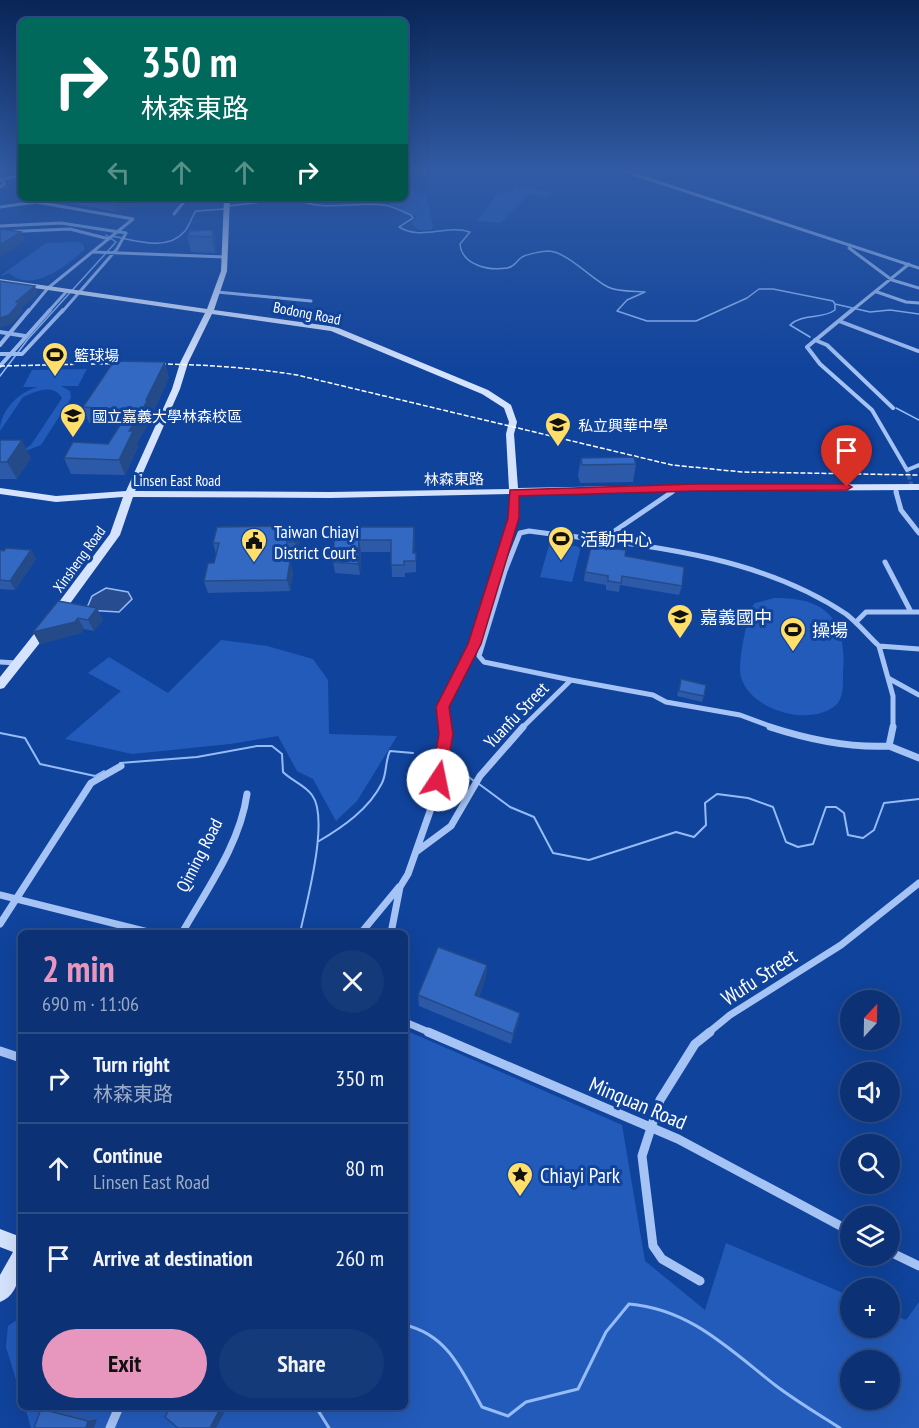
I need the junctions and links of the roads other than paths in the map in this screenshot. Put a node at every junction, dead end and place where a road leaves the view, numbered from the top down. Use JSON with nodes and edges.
{"nodes":[{"id":1,"x":106,"y":238,"type":"edge"},
{"id":2,"x":123,"y":238,"type":"edge"},
{"id":3,"x":226,"y":238,"type":"edge"},
{"id":4,"x":824,"y":238,"type":"edge"},
{"id":5,"x":109,"y":239,"type":"joint"},
{"id":6,"x":846,"y":245,"type":"junction"},
{"id":7,"x":93,"y":252,"type":"junction"},
{"id":8,"x":114,"y":253,"type":"junction"},
{"id":9,"x":225,"y":257,"type":"junction"},
{"id":10,"x":909,"y":264,"type":"junction"},
{"id":11,"x":919,"y":268,"type":"edge"},
{"id":12,"x":892,"y":280,"type":"junction"},
{"id":13,"x":0,"y":281,"type":"edge"},
{"id":14,"x":48,"y":288,"type":"junction"},
{"id":15,"x":919,"y":288,"type":"edge"},
{"id":16,"x":67,"y":291,"type":"junction"},
{"id":17,"x":78,"y":292,"type":"junction"},
{"id":18,"x":218,"y":292,"type":"junction"},
{"id":19,"x":877,"y":292,"type":"junction"},
{"id":20,"x":311,"y":301,"type":"dead end"},
{"id":21,"x":919,"y":303,"type":"edge"},
{"id":22,"x":210,"y":311,"type":"junction"},
{"id":23,"x":44,"y":315,"type":"junction"},
{"id":24,"x":57,"y":316,"type":"junction"},
{"id":25,"x":839,"y":321,"type":"junction"},
{"id":26,"x":0,"y":332,"type":"edge"},
{"id":27,"x":10,"y":334,"type":"junction"},
{"id":28,"x":25,"y":336,"type":"junction"},
{"id":29,"x":815,"y":340,"type":"junction"},
{"id":30,"x":0,"y":345,"type":"edge"},
{"id":31,"x":918,"y":351,"type":"edge"},
{"id":32,"x":12,"y":353,"type":"junction"},
{"id":33,"x":0,"y":354,"type":"edge"},
{"id":34,"x":0,"y":366,"type":"edge"},
{"id":35,"x":893,"y":408,"type":"dead end"},
{"id":36,"x":919,"y":465,"type":"edge"},
{"id":37,"x":919,"y":487,"type":"edge"},
{"id":38,"x":678,"y":488,"type":"junction"},
{"id":39,"x":895,"y":488,"type":"junction"},
{"id":40,"x":0,"y":491,"type":"edge"},
{"id":41,"x":514,"y":493,"type":"junction"},
{"id":42,"x":129,"y":494,"type":"junction"},
{"id":43,"x":919,"y":533,"type":"edge"},
{"id":44,"x":600,"y":541,"type":"junction"},
{"id":45,"x":885,"y":562,"type":"dead end"},
{"id":46,"x":911,"y":612,"type":"junction"},
{"id":47,"x":919,"y":612,"type":"edge"},
{"id":48,"x":857,"y":621,"type":"junction"},
{"id":49,"x":879,"y":646,"type":"junction"},
{"id":50,"x":919,"y":649,"type":"edge"},
{"id":51,"x":0,"y":662,"type":"edge"},
{"id":52,"x":17,"y":663,"type":"junction"},
{"id":53,"x":888,"y":678,"type":"junction"},
{"id":54,"x":571,"y":680,"type":"junction"},
{"id":55,"x":0,"y":685,"type":"edge"},
{"id":56,"x":919,"y":694,"type":"edge"},
{"id":57,"x":889,"y":746,"type":"junction"},
{"id":58,"x":919,"y":758,"type":"edge"},
{"id":59,"x":121,"y":766,"type":"dead end"},
{"id":60,"x":247,"y":794,"type":"dead end"},
{"id":61,"x":416,"y":852,"type":"junction"},
{"id":62,"x":919,"y":883,"type":"edge"},
{"id":63,"x":400,"y":887,"type":"junction"},
{"id":64,"x":0,"y":895,"type":"edge"},
{"id":65,"x":18,"y":899,"type":"junction"},
{"id":66,"x":0,"y":924,"type":"edge"},
{"id":67,"x":140,"y":930,"type":"edge"},
{"id":68,"x":184,"y":930,"type":"edge"},
{"id":69,"x":364,"y":930,"type":"edge"},
{"id":70,"x":392,"y":930,"type":"edge"},
{"id":71,"x":408,"y":1023,"type":"edge"},
{"id":72,"x":0,"y":1051,"type":"edge"},
{"id":73,"x":18,"y":1057,"type":"edge"},
{"id":74,"x":650,"y":1128,"type":"junction"},
{"id":75,"x":840,"y":1226,"type":"edge"},
{"id":76,"x":0,"y":1238,"type":"edge"},
{"id":77,"x":18,"y":1244,"type":"edge"},
{"id":78,"x":900,"y":1257,"type":"edge"},
{"id":79,"x":18,"y":1262,"type":"edge"},
{"id":80,"x":919,"y":1266,"type":"edge"},
{"id":81,"x":700,"y":1281,"type":"dead end"},
{"id":82,"x":0,"y":1293,"type":"edge"},
{"id":83,"x":118,"y":1410,"type":"edge"},
{"id":84,"x":110,"y":1428,"type":"edge"}],
"edges":[{"from":1,"to":5,"type":"street"},
{"from":2,"to":8,"type":"street"},
{"from":3,"to":9,"type":"street","name":"Xinsheng Road"},
{"from":4,"to":6,"type":"street"},
{"from":5,"to":7,"type":"street"},
{"from":6,"to":10,"type":"street"},
{"from":6,"to":12,"type":"street"},
{"from":7,"to":8,"type":"street"},
{"from":7,"to":14,"type":"street"},
{"from":8,"to":9,"type":"street"},
{"from":8,"to":17,"type":"street"},
{"from":9,"to":18,"type":"street","name":"Xinsheng Road"},
{"from":10,"to":11,"type":"street"},
{"from":10,"to":12,"type":"street"},
{"from":12,"to":15,"type":"street"},
{"from":12,"to":19,"type":"street"},
{"from":13,"to":14,"type":"street","name":"Bodong Road"},
{"from":14,"to":16,"type":"street","name":"Bodong Road"},
{"from":14,"to":27,"type":"street"},
{"from":16,"to":17,"type":"street","name":"Bodong Road"},
{"from":16,"to":23,"type":"street"},
{"from":17,"to":22,"type":"street","name":"Bodong Road"},
{"from":17,"to":24,"type":"street"},
{"from":18,"to":20,"type":"street"},
{"from":18,"to":22,"type":"street","name":"Xinsheng Road"},
{"from":19,"to":21,"type":"street"},
{"from":19,"to":25,"type":"street"},
{"from":22,"to":41,"type":"street","name":"Bodong Road"},
{"from":22,"to":42,"type":"street","name":"Xinsheng Road"},
{"from":23,"to":24,"type":"street"},
{"from":23,"to":28,"type":"street"},
{"from":24,"to":32,"type":"street"},
{"from":25,"to":29,"type":"street"},
{"from":25,"to":31,"type":"street"},
{"from":26,"to":27,"type":"street"},
{"from":27,"to":28,"type":"street"},
{"from":27,"to":30,"type":"street"},
{"from":28,"to":32,"type":"street"},
{"from":29,"to":35,"type":"street"},
{"from":29,"to":36,"type":"street"},
{"from":32,"to":33,"type":"street"},
{"from":32,"to":34,"type":"street"},
{"from":37,"to":39,"type":"street"},
{"from":38,"to":39,"type":"street"},
{"from":38,"to":41,"type":"street"},
{"from":38,"to":44,"type":"street"},
{"from":39,"to":43,"type":"street"},
{"from":40,"to":42,"type":"street","name":"Linsen East Road"},
{"from":41,"to":42,"type":"street","name":"Linsen East Road"},
{"from":41,"to":61,"type":"street"},
{"from":42,"to":52,"type":"street","name":"Xinsheng Road"},
{"from":44,"to":48,"type":"street"},
{"from":44,"to":54,"type":"street","name":"Yuanfu Street"},
{"from":45,"to":46,"type":"street"},
{"from":46,"to":47,"type":"street"},
{"from":46,"to":48,"type":"street"},
{"from":48,"to":49,"type":"street"},
{"from":49,"to":50,"type":"street"},
{"from":49,"to":53,"type":"street"},
{"from":51,"to":52,"type":"street"},
{"from":52,"to":55,"type":"street","name":"Xinsheng Road"},
{"from":53,"to":56,"type":"street"},
{"from":53,"to":57,"type":"street"},
{"from":54,"to":57,"type":"street"},
{"from":54,"to":61,"type":"street","name":"Yuanfu Street"},
{"from":57,"to":58,"type":"street"},
{"from":59,"to":65,"type":"street"},
{"from":60,"to":68,"type":"street","name":"Qiming Road"},
{"from":61,"to":63,"type":"street"},
{"from":62,"to":74,"type":"street","name":"Wufu Street"},
{"from":63,"to":69,"type":"street"},
{"from":63,"to":70,"type":"street"},
{"from":64,"to":65,"type":"street"},
{"from":65,"to":66,"type":"street"},
{"from":65,"to":67,"type":"street"},
{"from":71,"to":74,"type":"street","name":"Minquan Road"},
{"from":72,"to":73,"type":"street"},
{"from":74,"to":75,"type":"street","name":"Minquan Road"},
{"from":74,"to":81,"type":"street","name":"Wufu Street"},
{"from":76,"to":77,"type":"street"},
{"from":78,"to":80,"type":"street"},
{"from":79,"to":82,"type":"street"},
{"from":83,"to":84,"type":"street"}]}
